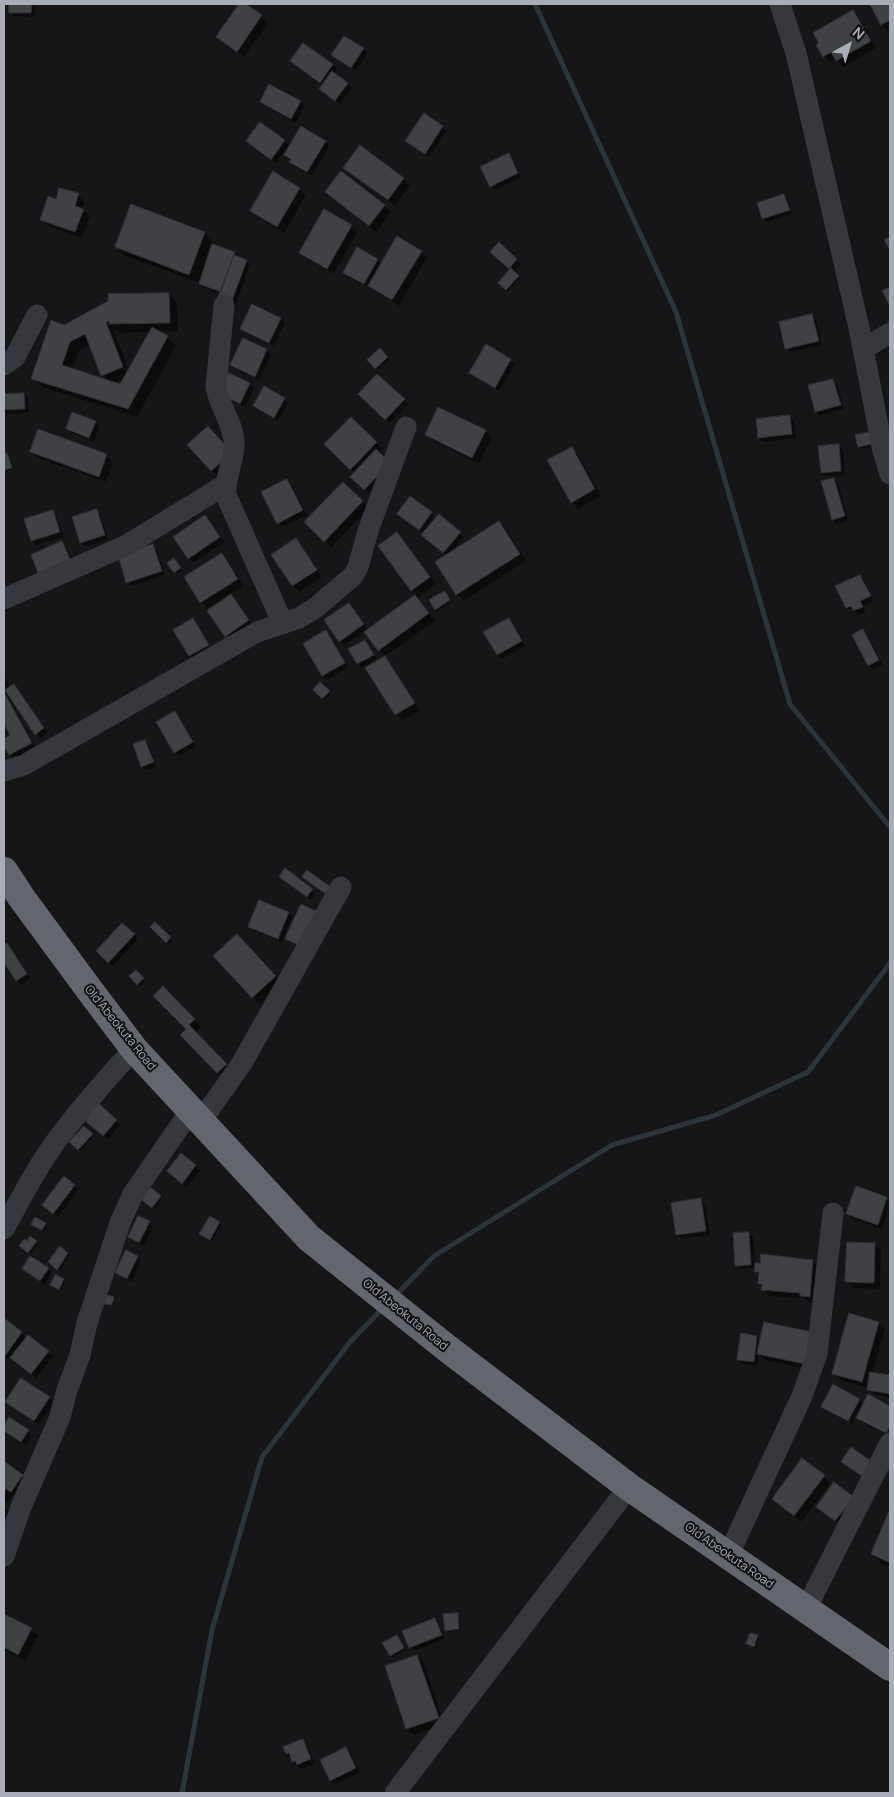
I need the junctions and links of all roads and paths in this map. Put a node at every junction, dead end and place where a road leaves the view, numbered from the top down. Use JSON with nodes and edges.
{"nodes":[{"id":1,"x":780,"y":4,"type":"edge"},
{"id":2,"x":224,"y":305,"type":"dead end"},
{"id":3,"x":37,"y":315,"type":"dead end"},
{"id":4,"x":890,"y":333,"type":"edge"},
{"id":5,"x":863,"y":349,"type":"junction"},
{"id":6,"x":4,"y":365,"type":"edge"},
{"id":7,"x":406,"y":427,"type":"dead end"},
{"id":8,"x":890,"y":474,"type":"edge"},
{"id":9,"x":225,"y":485,"type":"junction"},
{"id":10,"x":4,"y":599,"type":"edge"},
{"id":11,"x":283,"y":624,"type":"junction"},
{"id":12,"x":4,"y":771,"type":"edge"},
{"id":13,"x":4,"y":871,"type":"edge"},
{"id":14,"x":341,"y":887,"type":"dead end"},
{"id":15,"x":134,"y":1048,"type":"junction"},
{"id":16,"x":196,"y":1115,"type":"junction"},
{"id":17,"x":833,"y":1213,"type":"dead end"},
{"id":18,"x":4,"y":1229,"type":"edge"},
{"id":19,"x":890,"y":1443,"type":"edge"},
{"id":20,"x":628,"y":1487,"type":"junction"},
{"id":21,"x":4,"y":1556,"type":"edge"},
{"id":22,"x":728,"y":1556,"type":"junction"},
{"id":23,"x":806,"y":1609,"type":"junction"},
{"id":24,"x":890,"y":1668,"type":"edge"},
{"id":25,"x":395,"y":1793,"type":"edge"}],
"edges":[{"from":1,"to":5,"type":"street"},
{"from":2,"to":9,"type":"street"},
{"from":3,"to":6,"type":"street"},
{"from":4,"to":5,"type":"street"},
{"from":5,"to":8,"type":"street"},
{"from":7,"to":11,"type":"street"},
{"from":9,"to":10,"type":"street"},
{"from":9,"to":11,"type":"street"},
{"from":11,"to":12,"type":"street"},
{"from":13,"to":15,"type":"highway","name":"Old Abeokuta Road"},
{"from":14,"to":16,"type":"street"},
{"from":15,"to":16,"type":"highway","name":"Old Abeokuta Road"},
{"from":15,"to":18,"type":"street"},
{"from":16,"to":20,"type":"highway","name":"Old Abeokuta Road"},
{"from":16,"to":21,"type":"street"},
{"from":17,"to":22,"type":"street"},
{"from":19,"to":23,"type":"street"},
{"from":20,"to":22,"type":"highway","name":"Old Abeokuta Road"},
{"from":20,"to":25,"type":"street"},
{"from":22,"to":23,"type":"highway","name":"Old Abeokuta Road"},
{"from":23,"to":24,"type":"highway","name":"Old Abeokuta Road"}]}
